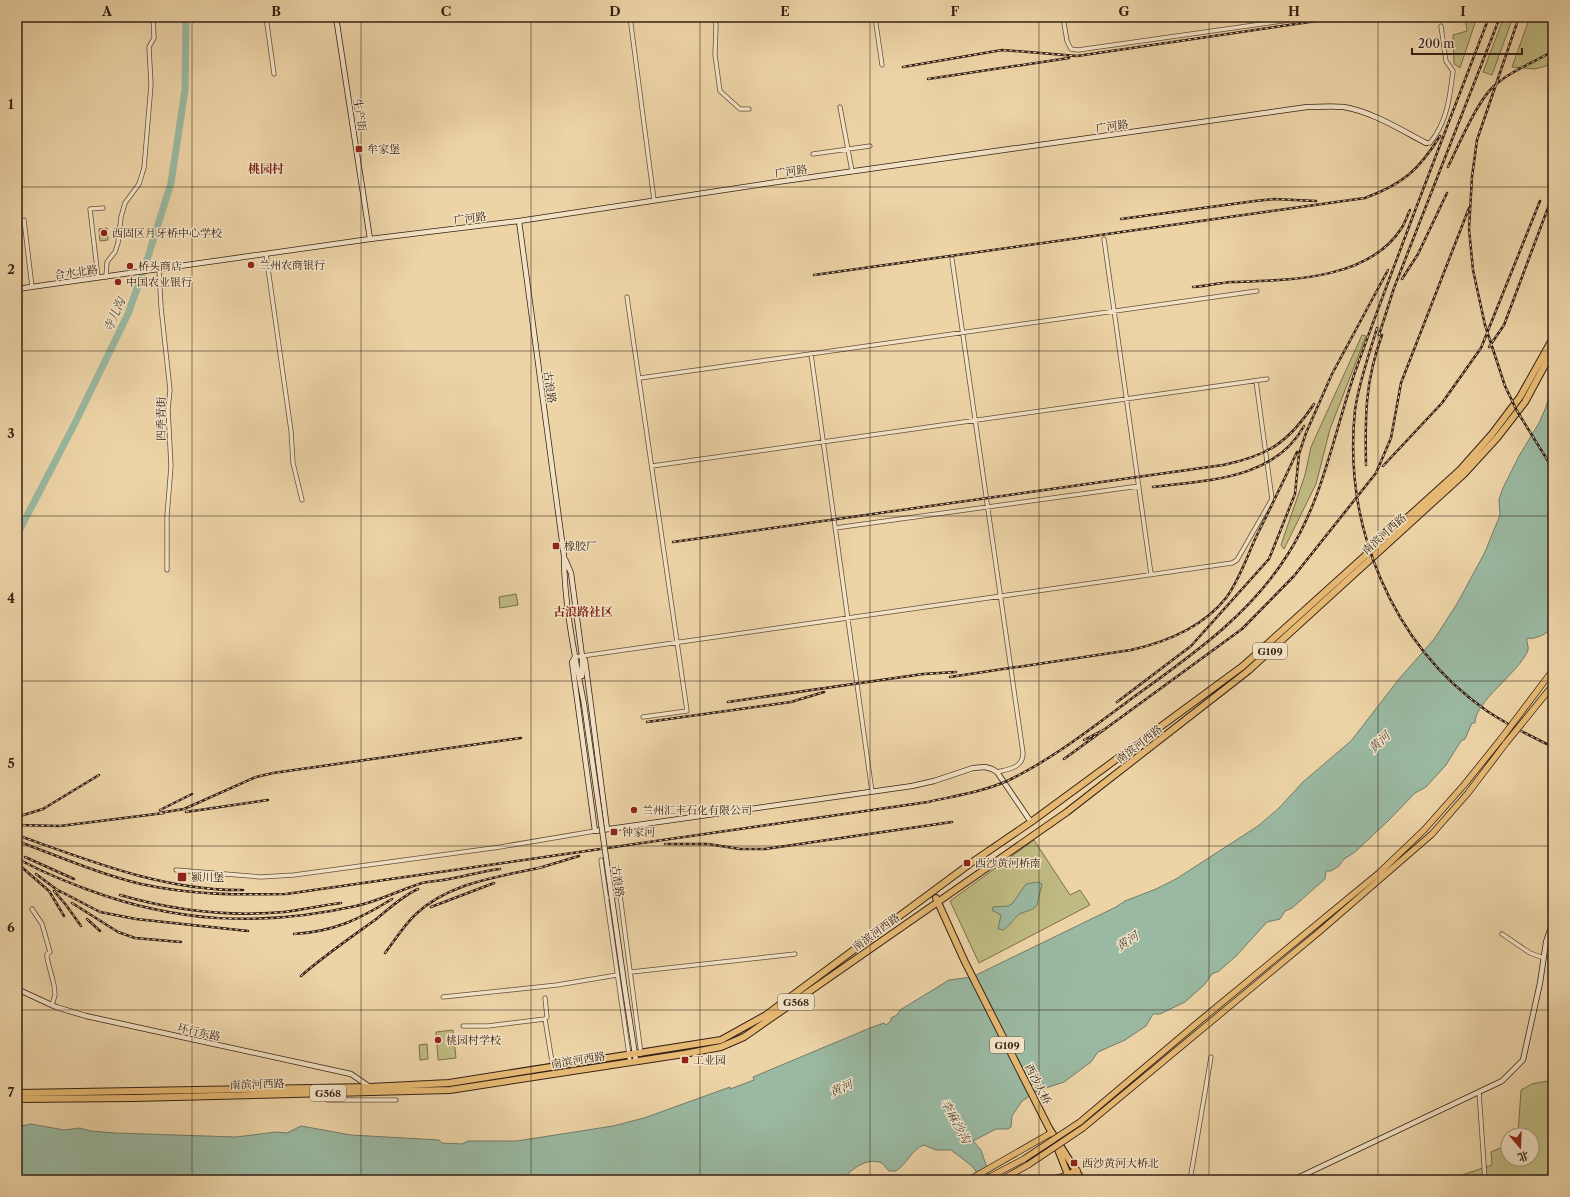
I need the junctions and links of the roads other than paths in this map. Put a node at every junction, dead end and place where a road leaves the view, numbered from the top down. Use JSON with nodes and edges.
{"nodes":[{"id":1,"x":153,"y":17,"type":"edge"},
{"id":2,"x":266,"y":17,"type":"edge"},
{"id":3,"x":336,"y":17,"type":"edge"},
{"id":4,"x":630,"y":17,"type":"edge"},
{"id":5,"x":714,"y":17,"type":"edge"},
{"id":6,"x":875,"y":17,"type":"edge"},
{"id":7,"x":1063,"y":17,"type":"edge"},
{"id":8,"x":1311,"y":17,"type":"edge"},
{"id":9,"x":1441,"y":26,"type":"dead end"},
{"id":10,"x":882,"y":65,"type":"dead end"},
{"id":11,"x":274,"y":74,"type":"dead end"},
{"id":12,"x":840,"y":107,"type":"dead end"},
{"id":13,"x":748,"y":109,"type":"dead end"},
{"id":14,"x":1426,"y":143,"type":"joint"},
{"id":15,"x":870,"y":146,"type":"dead end"},
{"id":16,"x":847,"y":150,"type":"junction"},
{"id":17,"x":813,"y":154,"type":"dead end"},
{"id":18,"x":852,"y":171,"type":"junction"},
{"id":19,"x":654,"y":200,"type":"junction"},
{"id":20,"x":103,"y":208,"type":"dead end"},
{"id":21,"x":24,"y":220,"type":"dead end"},
{"id":22,"x":519,"y":221,"type":"junction"},
{"id":23,"x":370,"y":239,"type":"junction"},
{"id":24,"x":1104,"y":239,"type":"dead end"},
{"id":25,"x":266,"y":254,"type":"junction"},
{"id":26,"x":952,"y":259,"type":"dead end"},
{"id":27,"x":159,"y":269,"type":"junction"},
{"id":28,"x":151,"y":270,"type":"joint"},
{"id":29,"x":106,"y":277,"type":"junction"},
{"id":30,"x":98,"y":278,"type":"junction"},
{"id":31,"x":32,"y":287,"type":"junction"},
{"id":32,"x":17,"y":289,"type":"edge"},
{"id":33,"x":1257,"y":291,"type":"dead end"},
{"id":34,"x":627,"y":297,"type":"dead end"},
{"id":35,"x":1114,"y":310,"type":"junction"},
{"id":36,"x":964,"y":331,"type":"junction"},
{"id":37,"x":1553,"y":338,"type":"edge"},
{"id":38,"x":1553,"y":350,"type":"edge"},
{"id":39,"x":811,"y":354,"type":"junction"},
{"id":40,"x":640,"y":378,"type":"junction"},
{"id":41,"x":1267,"y":379,"type":"dead end"},
{"id":42,"x":1256,"y":380,"type":"junction"},
{"id":43,"x":1127,"y":399,"type":"junction"},
{"id":44,"x":976,"y":420,"type":"junction"},
{"id":45,"x":823,"y":442,"type":"junction"},
{"id":46,"x":652,"y":466,"type":"junction"},
{"id":47,"x":1139,"y":486,"type":"junction"},
{"id":48,"x":302,"y":500,"type":"dead end"},
{"id":49,"x":988,"y":508,"type":"junction"},
{"id":50,"x":835,"y":528,"type":"junction"},
{"id":51,"x":564,"y":556,"type":"junction"},
{"id":52,"x":167,"y":570,"type":"dead end"},
{"id":53,"x":1151,"y":574,"type":"junction"},
{"id":54,"x":1002,"y":596,"type":"junction"},
{"id":55,"x":848,"y":619,"type":"junction"},
{"id":56,"x":678,"y":643,"type":"junction"},
{"id":57,"x":582,"y":656,"type":"junction"},
{"id":58,"x":575,"y":657,"type":"junction"},
{"id":59,"x":1553,"y":670,"type":"edge"},
{"id":60,"x":1553,"y":685,"type":"edge"},
{"id":61,"x":584,"y":704,"type":"junction"},
{"id":62,"x":643,"y":717,"type":"dead end"},
{"id":63,"x":997,"y":772,"type":"junction"},
{"id":64,"x":872,"y":792,"type":"junction"},
{"id":65,"x":1031,"y":822,"type":"junction"},
{"id":66,"x":607,"y":829,"type":"junction"},
{"id":67,"x":595,"y":831,"type":"junction"},
{"id":68,"x":601,"y":860,"type":"dead end"},
{"id":69,"x":176,"y":870,"type":"dead end"},
{"id":70,"x":1381,"y":875,"type":"junction"},
{"id":71,"x":932,"y":892,"type":"junction"},
{"id":72,"x":606,"y":897,"type":"junction"},
{"id":73,"x":937,"y":901,"type":"junction"},
{"id":74,"x":32,"y":909,"type":"dead end"},
{"id":75,"x":1553,"y":921,"type":"edge"},
{"id":76,"x":1502,"y":934,"type":"dead end"},
{"id":77,"x":1546,"y":942,"type":"junction"},
{"id":78,"x":1553,"y":944,"type":"edge"},
{"id":79,"x":795,"y":954,"type":"dead end"},
{"id":80,"x":1544,"y":958,"type":"junction"},
{"id":81,"x":631,"y":972,"type":"junction"},
{"id":82,"x":617,"y":975,"type":"junction"},
{"id":83,"x":17,"y":990,"type":"edge"},
{"id":84,"x":443,"y":997,"type":"dead end"},
{"id":85,"x":545,"y":998,"type":"dead end"},
{"id":86,"x":52,"y":1005,"type":"junction"},
{"id":87,"x":545,"y":1019,"type":"junction"},
{"id":88,"x":463,"y":1026,"type":"dead end"},
{"id":89,"x":1211,"y":1057,"type":"dead end"},
{"id":90,"x":636,"y":1058,"type":"junction"},
{"id":91,"x":552,"y":1068,"type":"junction"},
{"id":92,"x":372,"y":1089,"type":"junction"},
{"id":93,"x":1478,"y":1092,"type":"junction"},
{"id":94,"x":17,"y":1093,"type":"edge"},
{"id":95,"x":316,"y":1093,"type":"junction"},
{"id":96,"x":17,"y":1099,"type":"edge"},
{"id":97,"x":396,"y":1100,"type":"dead end"},
{"id":98,"x":1050,"y":1131,"type":"junction"},
{"id":99,"x":1077,"y":1170,"type":"junction"},
{"id":100,"x":1067,"y":1177,"type":"edge"},
{"id":101,"x":969,"y":1180,"type":"edge"},
{"id":102,"x":984,"y":1180,"type":"edge"},
{"id":103,"x":1001,"y":1180,"type":"edge"},
{"id":104,"x":1050,"y":1180,"type":"edge"},
{"id":105,"x":1058,"y":1180,"type":"edge"},
{"id":106,"x":1082,"y":1180,"type":"edge"},
{"id":107,"x":1190,"y":1180,"type":"edge"},
{"id":108,"x":1293,"y":1180,"type":"edge"},
{"id":109,"x":1485,"y":1180,"type":"edge"}],
"edges":[{"from":1,"to":29,"type":"street"},
{"from":2,"to":11,"type":"street"},
{"from":3,"to":23,"type":"street","name":"生产街"},
{"from":4,"to":19,"type":"street"},
{"from":5,"to":13,"type":"street"},
{"from":6,"to":10,"type":"street"},
{"from":7,"to":8,"type":"street"},
{"from":9,"to":14,"type":"street"},
{"from":12,"to":16,"type":"street"},
{"from":14,"to":18,"type":"street","name":"广河路"},
{"from":15,"to":16,"type":"street"},
{"from":16,"to":17,"type":"street"},
{"from":16,"to":18,"type":"street"},
{"from":18,"to":19,"type":"street","name":"广河路"},
{"from":19,"to":22,"type":"street","name":"广河路"},
{"from":20,"to":30,"type":"street"},
{"from":21,"to":31,"type":"street"},
{"from":22,"to":23,"type":"street","name":"广河路"},
{"from":22,"to":51,"type":"street","name":"古浪路"},
{"from":23,"to":25,"type":"street","name":"广河路"},
{"from":24,"to":35,"type":"street"},
{"from":25,"to":27,"type":"street","name":"广河路"},
{"from":25,"to":48,"type":"street"},
{"from":26,"to":36,"type":"street"},
{"from":27,"to":28,"type":"street","name":"广河路"},
{"from":27,"to":52,"type":"street","name":"四季青街"},
{"from":28,"to":29,"type":"street","name":"合水北路"},
{"from":29,"to":30,"type":"street","name":"合水北路"},
{"from":30,"to":31,"type":"street","name":"合水北路"},
{"from":31,"to":32,"type":"street","name":"合水北路"},
{"from":33,"to":35,"type":"street"},
{"from":34,"to":40,"type":"street"},
{"from":35,"to":36,"type":"street"},
{"from":35,"to":43,"type":"street"},
{"from":36,"to":39,"type":"street"},
{"from":36,"to":44,"type":"street"},
{"from":37,"to":65,"type":"highway","name":"南滨河西路","number":"G109"},
{"from":38,"to":73,"type":"highway","name":"南滨河西路","number":"G109"},
{"from":39,"to":40,"type":"street"},
{"from":39,"to":45,"type":"street"},
{"from":40,"to":46,"type":"street"},
{"from":41,"to":42,"type":"street"},
{"from":42,"to":43,"type":"street"},
{"from":42,"to":53,"type":"street"},
{"from":43,"to":44,"type":"street"},
{"from":43,"to":47,"type":"street"},
{"from":44,"to":45,"type":"street"},
{"from":44,"to":49,"type":"street"},
{"from":45,"to":46,"type":"street"},
{"from":45,"to":50,"type":"street"},
{"from":46,"to":56,"type":"street"},
{"from":47,"to":49,"type":"street"},
{"from":47,"to":53,"type":"street"},
{"from":49,"to":50,"type":"street"},
{"from":49,"to":54,"type":"street"},
{"from":50,"to":55,"type":"street"},
{"from":51,"to":57,"type":"street","name":"古浪路"},
{"from":51,"to":58,"type":"street","name":"古浪路"},
{"from":53,"to":54,"type":"street"},
{"from":54,"to":55,"type":"street"},
{"from":54,"to":63,"type":"street"},
{"from":55,"to":56,"type":"street"},
{"from":55,"to":64,"type":"street"},
{"from":56,"to":57,"type":"street"},
{"from":56,"to":62,"type":"street"},
{"from":57,"to":58,"type":"street"},
{"from":57,"to":61,"type":"street","name":"古浪路"},
{"from":57,"to":66,"type":"street","name":"古浪路"},
{"from":58,"to":61,"type":"street","name":"古浪路"},
{"from":58,"to":67,"type":"street","name":"古浪路"},
{"from":59,"to":70,"type":"main road","bridge":true},
{"from":60,"to":70,"type":"main road","bridge":true},
{"from":61,"to":90,"type":"street","name":"古浪路","bridge":true},
{"from":63,"to":64,"type":"street"},
{"from":63,"to":65,"type":"street"},
{"from":64,"to":66,"type":"street"},
{"from":65,"to":71,"type":"highway","number":"G109"},
{"from":66,"to":67,"type":"street"},
{"from":67,"to":69,"type":"street"},
{"from":68,"to":72,"type":"street"},
{"from":70,"to":102,"type":"main road","bridge":true},
{"from":70,"to":103,"type":"main road","bridge":true},
{"from":71,"to":73,"type":"highway","number":"G109"},
{"from":71,"to":90,"type":"highway","name":"南滨河西路","number":"G568"},
{"from":72,"to":81,"type":"street"},
{"from":72,"to":82,"type":"street"},
{"from":73,"to":90,"type":"highway","name":"南滨河西路","number":"G568"},
{"from":73,"to":98,"type":"highway","name":"西沙大桥","number":"G109"},
{"from":74,"to":86,"type":"street"},
{"from":75,"to":77,"type":"street"},
{"from":76,"to":80,"type":"street"},
{"from":77,"to":78,"type":"street"},
{"from":77,"to":80,"type":"street"},
{"from":79,"to":81,"type":"street"},
{"from":80,"to":93,"type":"street"},
{"from":81,"to":90,"type":"street"},
{"from":82,"to":84,"type":"street"},
{"from":82,"to":90,"type":"street"},
{"from":83,"to":86,"type":"street","name":"环行东路"},
{"from":85,"to":87,"type":"street"},
{"from":86,"to":92,"type":"street","name":"环行东路"},
{"from":87,"to":88,"type":"street"},
{"from":87,"to":91,"type":"street"},
{"from":89,"to":107,"type":"street"},
{"from":90,"to":91,"type":"highway","name":"南滨河西路","number":"G568"},
{"from":90,"to":92,"type":"highway","name":"南滨河西路","number":"G568"},
{"from":91,"to":92,"type":"highway","name":"南滨河西路","number":"G568"},
{"from":92,"to":94,"type":"highway","name":"南滨河西路","number":"G568"},
{"from":92,"to":95,"type":"highway","name":"南滨河西路","number":"G568"},
{"from":93,"to":108,"type":"street"},
{"from":93,"to":109,"type":"street"},
{"from":95,"to":96,"type":"highway","name":"南滨河西路","number":"G568"},
{"from":95,"to":97,"type":"street"},
{"from":98,"to":99,"type":"highway","number":"G109"},
{"from":98,"to":100,"type":"highway","number":"G109"},
{"from":98,"to":101,"type":"main road"},
{"from":99,"to":100,"type":"main road"},
{"from":99,"to":106,"type":"highway","number":"G109"},
{"from":100,"to":104,"type":"main road"},
{"from":100,"to":105,"type":"street"}]}
